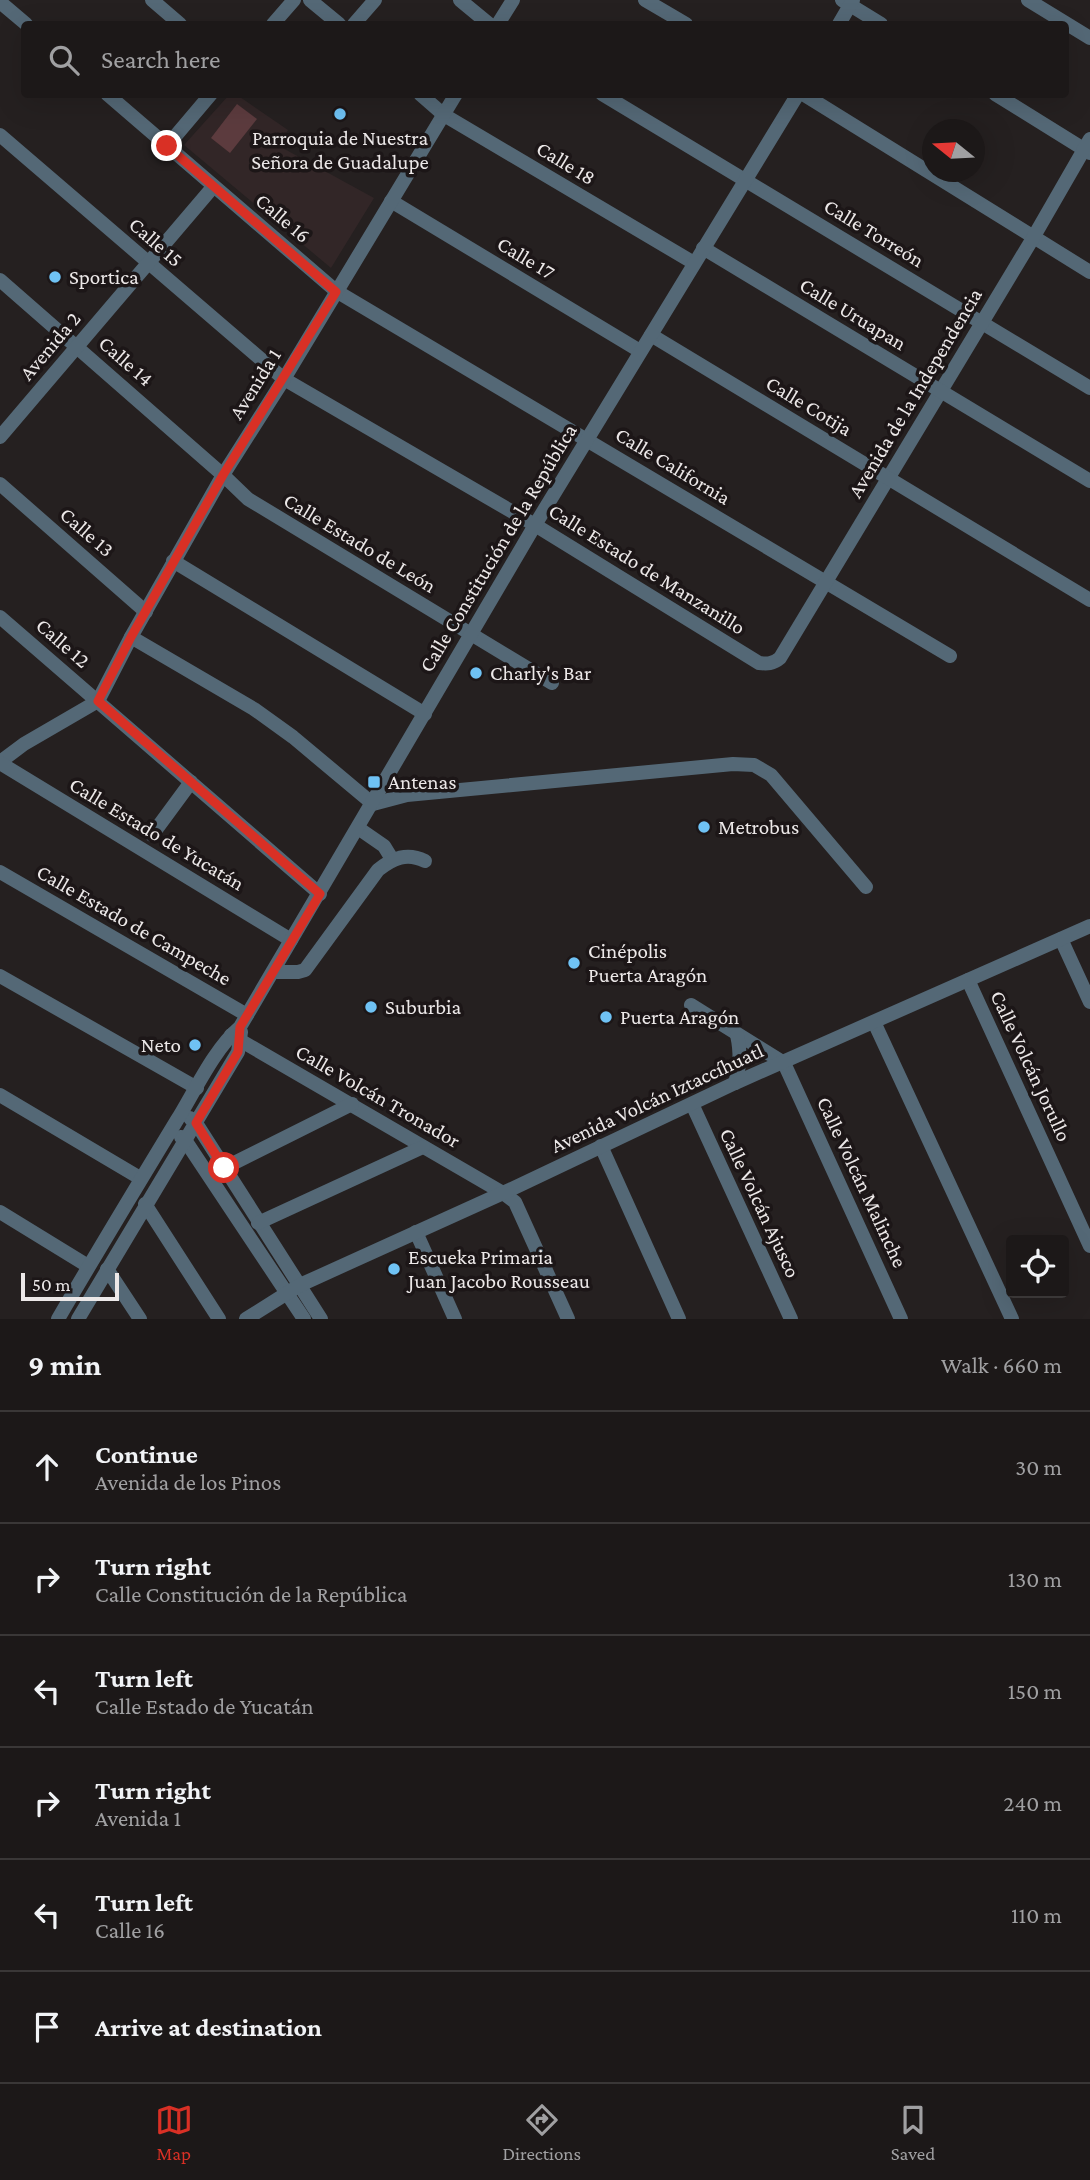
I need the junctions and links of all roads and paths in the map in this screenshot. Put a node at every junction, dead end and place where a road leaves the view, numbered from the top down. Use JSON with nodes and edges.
{"nodes":[{"id":1,"x":152,"y":0,"type":"edge"},
{"id":2,"x":294,"y":0,"type":"edge"},
{"id":3,"x":310,"y":0,"type":"edge"},
{"id":4,"x":375,"y":0,"type":"edge"},
{"id":5,"x":460,"y":0,"type":"edge"},
{"id":6,"x":513,"y":0,"type":"edge"},
{"id":7,"x":645,"y":0,"type":"edge"},
{"id":8,"x":1028,"y":0,"type":"edge"},
{"id":9,"x":0,"y":2,"type":"edge"},
{"id":10,"x":848,"y":2,"type":"edge"},
{"id":11,"x":22,"y":21,"type":"edge"},
{"id":12,"x":176,"y":21,"type":"edge"},
{"id":13,"x":275,"y":21,"type":"edge"},
{"id":14,"x":335,"y":21,"type":"edge"},
{"id":15,"x":357,"y":21,"type":"edge"},
{"id":16,"x":485,"y":21,"type":"edge"},
{"id":17,"x":500,"y":21,"type":"edge"},
{"id":18,"x":681,"y":21,"type":"edge"},
{"id":19,"x":840,"y":21,"type":"edge"},
{"id":20,"x":876,"y":21,"type":"edge"},
{"id":21,"x":1063,"y":21,"type":"edge"},
{"id":22,"x":1069,"y":24,"type":"edge"},
{"id":23,"x":1090,"y":37,"type":"edge"},
{"id":24,"x":112,"y":98,"type":"edge"},
{"id":25,"x":208,"y":98,"type":"edge"},
{"id":26,"x":425,"y":98,"type":"edge"},
{"id":27,"x":454,"y":98,"type":"edge"},
{"id":28,"x":609,"y":98,"type":"edge"},
{"id":29,"x":796,"y":98,"type":"edge"},
{"id":30,"x":809,"y":98,"type":"edge"},
{"id":31,"x":1002,"y":98,"type":"edge"},
{"id":32,"x":444,"y":115,"type":"junction"},
{"id":33,"x":0,"y":135,"type":"edge"},
{"id":34,"x":167,"y":146,"type":"junction"},
{"id":35,"x":1088,"y":147,"type":"edge"},
{"id":36,"x":745,"y":180,"type":"junction"},
{"id":37,"x":213,"y":187,"type":"junction"},
{"id":38,"x":391,"y":201,"type":"junction"},
{"id":39,"x":1033,"y":238,"type":"junction"},
{"id":40,"x":703,"y":248,"type":"junction"},
{"id":41,"x":148,"y":263,"type":"junction"},
{"id":42,"x":694,"y":263,"type":"junction"},
{"id":43,"x":1090,"y":272,"type":"edge"},
{"id":44,"x":0,"y":280,"type":"edge"},
{"id":45,"x":336,"y":292,"type":"junction"},
{"id":46,"x":981,"y":322,"type":"junction"},
{"id":47,"x":651,"y":335,"type":"junction"},
{"id":48,"x":77,"y":346,"type":"junction"},
{"id":49,"x":640,"y":351,"type":"junction"},
{"id":50,"x":284,"y":379,"type":"junction"},
{"id":51,"x":1090,"y":387,"type":"edge"},
{"id":52,"x":939,"y":391,"type":"junction"},
{"id":53,"x":0,"y":437,"type":"edge"},
{"id":54,"x":588,"y":439,"type":"junction"},
{"id":55,"x":223,"y":475,"type":"junction"},
{"id":56,"x":888,"y":477,"type":"junction"},
{"id":57,"x":1090,"y":481,"type":"edge"},
{"id":58,"x":0,"y":484,"type":"edge"},
{"id":59,"x":535,"y":525,"type":"junction"},
{"id":60,"x":173,"y":561,"type":"junction"},
{"id":61,"x":825,"y":583,"type":"junction"},
{"id":62,"x":1090,"y":600,"type":"edge"},
{"id":63,"x":146,"y":612,"type":"junction"},
{"id":64,"x":0,"y":617,"type":"edge"},
{"id":65,"x":470,"y":634,"type":"junction"},
{"id":66,"x":131,"y":637,"type":"junction"},
{"id":67,"x":950,"y":656,"type":"dead end"},
{"id":68,"x":771,"y":663,"type":"joint"},
{"id":69,"x":552,"y":683,"type":"dead end"},
{"id":70,"x":98,"y":701,"type":"junction"},
{"id":71,"x":425,"y":714,"type":"junction"},
{"id":72,"x":0,"y":763,"type":"edge"},
{"id":73,"x":191,"y":782,"type":"junction"},
{"id":74,"x":373,"y":804,"type":"junction"},
{"id":75,"x":358,"y":828,"type":"junction"},
{"id":76,"x":152,"y":835,"type":"dead end"},
{"id":77,"x":392,"y":859,"type":"junction"},
{"id":78,"x":425,"y":861,"type":"dead end"},
{"id":79,"x":0,"y":872,"type":"edge"},
{"id":80,"x":866,"y":887,"type":"dead end"},
{"id":81,"x":320,"y":894,"type":"junction"},
{"id":82,"x":1090,"y":926,"type":"edge"},
{"id":83,"x":1060,"y":939,"type":"junction"},
{"id":84,"x":291,"y":940,"type":"junction"},
{"id":85,"x":273,"y":972,"type":"junction"},
{"id":86,"x":0,"y":976,"type":"edge"},
{"id":87,"x":968,"y":979,"type":"junction"},
{"id":88,"x":1090,"y":1002,"type":"edge"},
{"id":89,"x":691,"y":1005,"type":"dead end"},
{"id":90,"x":874,"y":1022,"type":"junction"},
{"id":91,"x":240,"y":1029,"type":"junction"},
{"id":92,"x":737,"y":1035,"type":"junction"},
{"id":93,"x":784,"y":1063,"type":"junction"},
{"id":94,"x":735,"y":1083,"type":"junction"},
{"id":95,"x":197,"y":1088,"type":"junction"},
{"id":96,"x":0,"y":1095,"type":"edge"},
{"id":97,"x":352,"y":1104,"type":"junction"},
{"id":98,"x":692,"y":1104,"type":"junction"},
{"id":99,"x":182,"y":1112,"type":"junction"},
{"id":100,"x":196,"y":1123,"type":"junction"},
{"id":101,"x":171,"y":1131,"type":"junction"},
{"id":102,"x":185,"y":1140,"type":"junction"},
{"id":103,"x":601,"y":1146,"type":"junction"},
{"id":104,"x":423,"y":1147,"type":"junction"},
{"id":105,"x":224,"y":1168,"type":"junction"},
{"id":106,"x":140,"y":1178,"type":"junction"},
{"id":107,"x":503,"y":1193,"type":"junction"},
{"id":108,"x":145,"y":1204,"type":"junction"},
{"id":109,"x":0,"y":1212,"type":"edge"},
{"id":110,"x":258,"y":1223,"type":"junction"},
{"id":111,"x":416,"y":1232,"type":"junction"},
{"id":112,"x":1090,"y":1246,"type":"edge"},
{"id":113,"x":89,"y":1266,"type":"junction"},
{"id":114,"x":107,"y":1269,"type":"junction"},
{"id":115,"x":293,"y":1289,"type":"junction"},
{"id":116,"x":58,"y":1319,"type":"edge"},
{"id":117,"x":78,"y":1319,"type":"edge"},
{"id":118,"x":140,"y":1319,"type":"edge"},
{"id":119,"x":219,"y":1319,"type":"edge"},
{"id":120,"x":246,"y":1319,"type":"edge"},
{"id":121,"x":304,"y":1319,"type":"edge"},
{"id":122,"x":321,"y":1319,"type":"edge"},
{"id":123,"x":455,"y":1319,"type":"edge"},
{"id":124,"x":568,"y":1319,"type":"edge"},
{"id":125,"x":679,"y":1319,"type":"edge"},
{"id":126,"x":791,"y":1319,"type":"edge"},
{"id":127,"x":901,"y":1319,"type":"edge"},
{"id":128,"x":1012,"y":1319,"type":"edge"}],
"edges":[{"from":1,"to":12,"type":"street"},
{"from":2,"to":13,"type":"street"},
{"from":3,"to":14,"type":"street"},
{"from":4,"to":15,"type":"street"},
{"from":5,"to":16,"type":"street"},
{"from":6,"to":17,"type":"street"},
{"from":7,"to":18,"type":"street"},
{"from":8,"to":21,"type":"street"},
{"from":9,"to":11,"type":"street"},
{"from":10,"to":19,"type":"street"},
{"from":10,"to":20,"type":"street"},
{"from":22,"to":23,"type":"street"},
{"from":24,"to":34,"type":"street","name":"Calle 16"},
{"from":25,"to":34,"type":"street"},
{"from":26,"to":32,"type":"street","name":"Calle 18"},
{"from":27,"to":32,"type":"street","name":"Avenida 1"},
{"from":28,"to":36,"type":"street","name":"Calle Torreón"},
{"from":29,"to":36,"type":"street","name":"Calle Constitución de la República"},
{"from":30,"to":39,"type":"street"},
{"from":31,"to":35,"type":"street"},
{"from":32,"to":38,"type":"street","name":"Avenida 1"},
{"from":32,"to":42,"type":"street","name":"Calle 18"},
{"from":33,"to":41,"type":"street","name":"Calle 15"},
{"from":34,"to":37,"type":"street","name":"Calle 16"},
{"from":35,"to":39,"type":"street","name":"Avenida de la Independencia"},
{"from":36,"to":40,"type":"street","name":"Calle Constitución de la República"},
{"from":36,"to":46,"type":"street","name":"Calle Torreón"},
{"from":37,"to":41,"type":"street","name":"Avenida 2"},
{"from":37,"to":45,"type":"street","name":"Calle 16"},
{"from":38,"to":45,"type":"street","name":"Avenida 1"},
{"from":38,"to":49,"type":"street","name":"Calle 17"},
{"from":39,"to":43,"type":"street"},
{"from":39,"to":46,"type":"street","name":"Avenida de la Independencia"},
{"from":40,"to":42,"type":"street","name":"Calle Constitución de la República"},
{"from":40,"to":52,"type":"street","name":"Calle Uruapan"},
{"from":41,"to":48,"type":"street","name":"Avenida 2"},
{"from":41,"to":50,"type":"street","name":"Calle 15"},
{"from":42,"to":47,"type":"street","name":"Calle Constitución de la República"},
{"from":44,"to":48,"type":"street","name":"Calle 14"},
{"from":45,"to":50,"type":"street","name":"Avenida 1"},
{"from":45,"to":54,"type":"street","name":"Calle California"},
{"from":46,"to":51,"type":"street","name":"Calle Torreón"},
{"from":46,"to":52,"type":"street","name":"Avenida de la Independencia"},
{"from":47,"to":49,"type":"street","name":"Calle Constitución de la República"},
{"from":47,"to":56,"type":"street","name":"Calle Cotija"},
{"from":48,"to":53,"type":"street","name":"Avenida 2"},
{"from":48,"to":55,"type":"street","name":"Calle 14"},
{"from":49,"to":54,"type":"street","name":"Calle Constitución de la República"},
{"from":50,"to":55,"type":"street","name":"Avenida 1"},
{"from":50,"to":59,"type":"street","name":"Calle Estado de Manzanillo"},
{"from":52,"to":56,"type":"street","name":"Avenida de la Independencia"},
{"from":52,"to":57,"type":"street","name":"Calle Uruapan"},
{"from":54,"to":59,"type":"street","name":"Calle Constitución de la República"},
{"from":54,"to":61,"type":"street","name":"Calle California"},
{"from":55,"to":60,"type":"street","name":"Avenida 1"},
{"from":55,"to":65,"type":"street","name":"Calle Estado de León"},
{"from":56,"to":61,"type":"street","name":"Avenida de la Independencia"},
{"from":56,"to":62,"type":"street","name":"Calle Cotija"},
{"from":58,"to":63,"type":"street","name":"Calle 13"},
{"from":59,"to":65,"type":"street","name":"Calle Constitución de la República"},
{"from":59,"to":68,"type":"street","name":"Calle Estado de Manzanillo"},
{"from":60,"to":63,"type":"street","name":"Avenida 1"},
{"from":60,"to":71,"type":"street"},
{"from":61,"to":67,"type":"street","name":"Calle California"},
{"from":61,"to":68,"type":"street","name":"Avenida de la Independencia"},
{"from":63,"to":66,"type":"street","name":"Avenida 1"},
{"from":64,"to":70,"type":"street","name":"Calle 12"},
{"from":65,"to":69,"type":"street","name":"Calle Estado de León"},
{"from":65,"to":71,"type":"street","name":"Calle Constitución de la República"},
{"from":66,"to":70,"type":"street","name":"Avenida 1"},
{"from":66,"to":74,"type":"street"},
{"from":70,"to":72,"type":"street"},
{"from":70,"to":73,"type":"street"},
{"from":71,"to":74,"type":"street","name":"Calle Constitución de la República"},
{"from":72,"to":84,"type":"street","name":"Calle Estado de Yucatán"},
{"from":73,"to":76,"type":"street"},
{"from":73,"to":81,"type":"street"},
{"from":74,"to":75,"type":"street","name":"Calle Constitución de la República"},
{"from":74,"to":80,"type":"street"},
{"from":75,"to":77,"type":"street"},
{"from":75,"to":81,"type":"street","name":"Calle Constitución de la República"},
{"from":77,"to":78,"type":"street"},
{"from":77,"to":85,"type":"street"},
{"from":79,"to":91,"type":"street","name":"Calle Estado de Campeche"},
{"from":81,"to":84,"type":"street","name":"Calle Constitución de la República"},
{"from":82,"to":83,"type":"street","name":"Avenida Volcán Iztaccíhuatl"},
{"from":83,"to":87,"type":"street","name":"Avenida Volcán Iztaccíhuatl"},
{"from":83,"to":88,"type":"street"},
{"from":84,"to":85,"type":"street","name":"Calle Constitución de la República"},
{"from":85,"to":91,"type":"street","name":"Calle Constitución de la República"},
{"from":86,"to":95,"type":"street"},
{"from":87,"to":90,"type":"street","name":"Avenida Volcán Iztaccíhuatl"},
{"from":87,"to":112,"type":"street","name":"Calle Volcán Jorullo"},
{"from":89,"to":92,"type":"street"},
{"from":90,"to":93,"type":"street","name":"Avenida Volcán Iztaccíhuatl"},
{"from":90,"to":128,"type":"street"},
{"from":91,"to":95,"type":"street","name":"Calle Constitución de la República"},
{"from":91,"to":97,"type":"street","name":"Calle Volcán Tronador"},
{"from":91,"to":100,"type":"street","name":"Calle Constitución de la República"},
{"from":92,"to":93,"type":"street"},
{"from":92,"to":94,"type":"street"},
{"from":93,"to":94,"type":"street","name":"Avenida Volcán Iztaccíhuatl"},
{"from":93,"to":127,"type":"street","name":"Calle Volcán Malinche"},
{"from":94,"to":98,"type":"street","name":"Avenida Volcán Iztaccíhuatl"},
{"from":95,"to":99,"type":"street","name":"Calle Constitución de la República"},
{"from":96,"to":106,"type":"street"},
{"from":97,"to":104,"type":"street","name":"Calle Volcán Tronador"},
{"from":97,"to":105,"type":"street"},
{"from":98,"to":103,"type":"street","name":"Avenida Volcán Iztaccíhuatl"},
{"from":98,"to":126,"type":"street","name":"Calle Volcán Ajusco"},
{"from":99,"to":100,"type":"street"},
{"from":99,"to":101,"type":"street","name":"Calle Constitución de la República"},
{"from":100,"to":102,"type":"street","name":"Calle Constitución de la República"},
{"from":100,"to":105,"type":"street"},
{"from":101,"to":102,"type":"street"},
{"from":101,"to":106,"type":"street","name":"Calle Constitución de la República"},
{"from":102,"to":108,"type":"street","name":"Calle Constitución de la República"},
{"from":102,"to":115,"type":"street"},
{"from":103,"to":107,"type":"street","name":"Avenida Volcán Iztaccíhuatl"},
{"from":103,"to":125,"type":"street"},
{"from":104,"to":107,"type":"street","name":"Calle Volcán Tronador"},
{"from":104,"to":110,"type":"street"},
{"from":105,"to":110,"type":"street"},
{"from":106,"to":113,"type":"street","name":"Calle Constitución de la República"},
{"from":107,"to":111,"type":"street","name":"Avenida Volcán Iztaccíhuatl"},
{"from":107,"to":124,"type":"street"},
{"from":108,"to":114,"type":"street","name":"Calle Constitución de la República"},
{"from":108,"to":119,"type":"street"},
{"from":109,"to":113,"type":"street"},
{"from":110,"to":115,"type":"street"},
{"from":111,"to":115,"type":"street","name":"Avenida Volcán Iztaccíhuatl"},
{"from":111,"to":123,"type":"street"},
{"from":113,"to":116,"type":"street","name":"Calle Constitución de la República"},
{"from":114,"to":117,"type":"street","name":"Calle Constitución de la República"},
{"from":114,"to":118,"type":"street"},
{"from":115,"to":120,"type":"street","name":"Avenida Volcán Iztaccíhuatl"},
{"from":115,"to":121,"type":"street"},
{"from":115,"to":122,"type":"street"}]}
